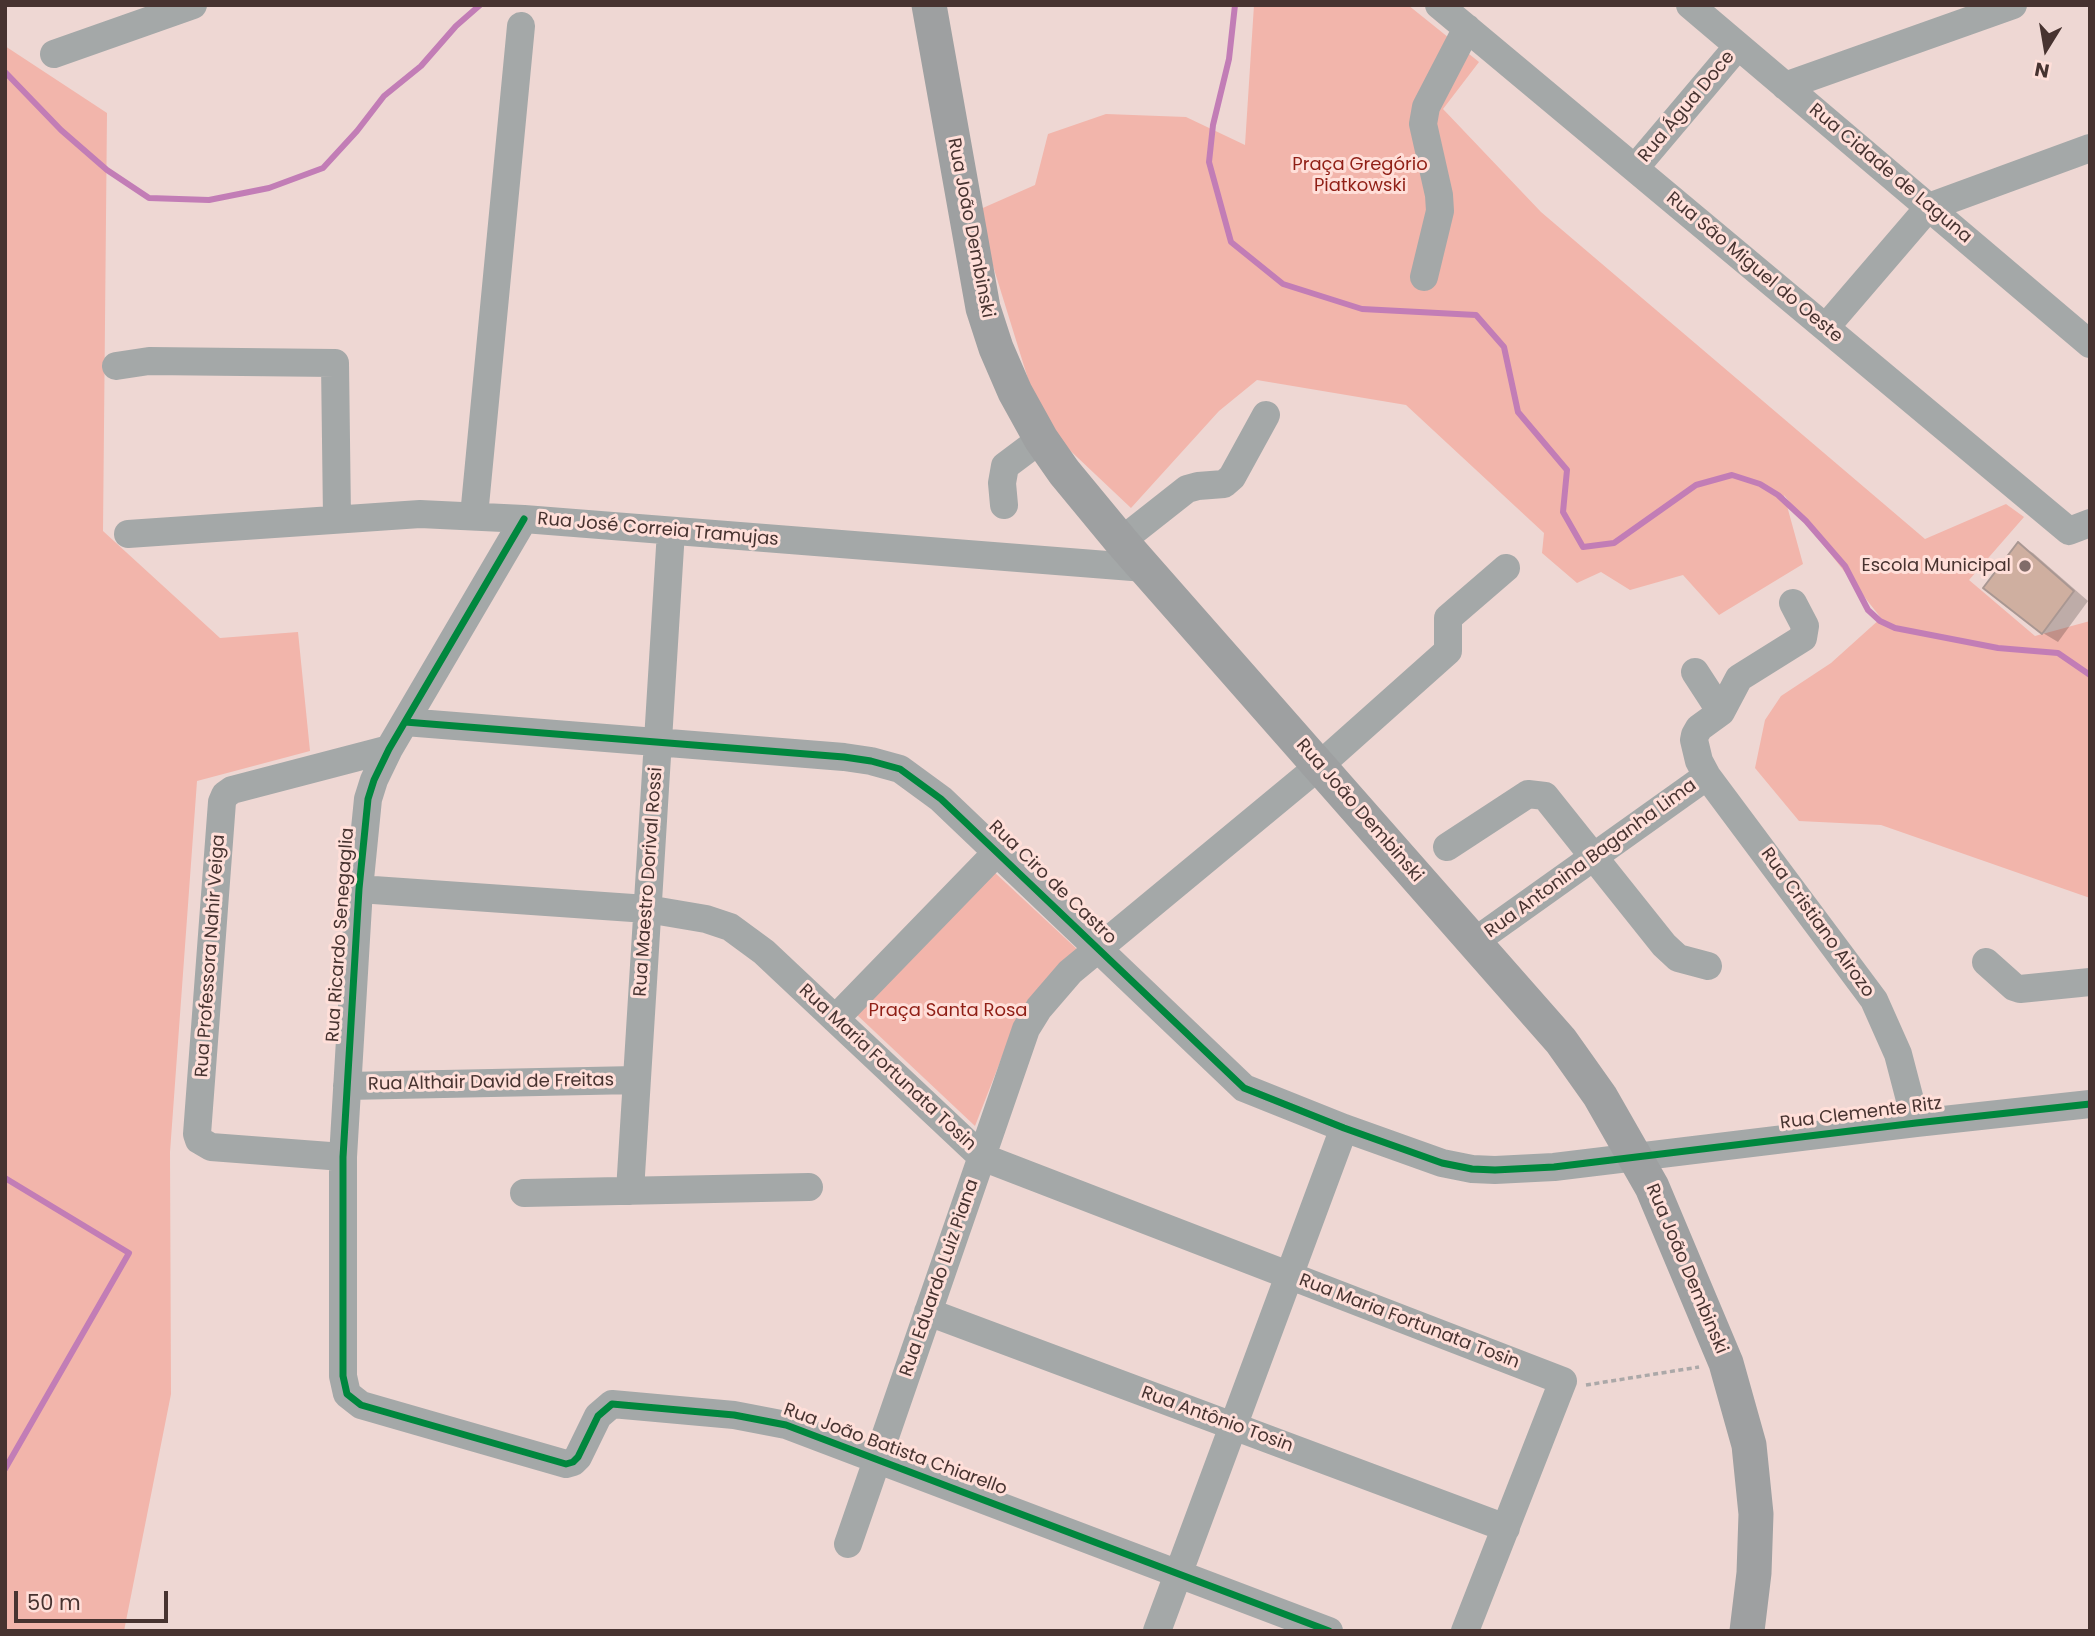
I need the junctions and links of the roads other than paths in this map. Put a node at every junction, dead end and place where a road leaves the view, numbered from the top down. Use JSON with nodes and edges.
{"nodes":[{"id":1,"x":193,"y":5,"type":"edge"},
{"id":2,"x":929,"y":5,"type":"edge"},
{"id":3,"x":1439,"y":5,"type":"edge"},
{"id":4,"x":1690,"y":5,"type":"edge"},
{"id":5,"x":2013,"y":5,"type":"edge"},
{"id":6,"x":1969,"y":13,"type":"edge"},
{"id":7,"x":521,"y":26,"type":"dead end"},
{"id":8,"x":1467,"y":28,"type":"junction"},
{"id":9,"x":1738,"y":46,"type":"junction"},
{"id":10,"x":54,"y":54,"type":"dead end"},
{"id":11,"x":1785,"y":86,"type":"junction"},
{"id":12,"x":2090,"y":148,"type":"edge"},
{"id":13,"x":1635,"y":168,"type":"junction"},
{"id":14,"x":1928,"y":207,"type":"junction"},
{"id":15,"x":1424,"y":277,"type":"dead end"},
{"id":16,"x":1826,"y":327,"type":"junction"},
{"id":17,"x":2090,"y":344,"type":"edge"},
{"id":18,"x":116,"y":366,"type":"dead end"},
{"id":19,"x":1266,"y":415,"type":"dead end"},
{"id":20,"x":1041,"y":439,"type":"junction"},
{"id":21,"x":1004,"y":505,"type":"dead end"},
{"id":22,"x":474,"y":516,"type":"junction"},
{"id":23,"x":337,"y":518,"type":"junction"},
{"id":24,"x":524,"y":519,"type":"junction"},
{"id":25,"x":2079,"y":527,"type":"edge"},
{"id":26,"x":671,"y":531,"type":"junction"},
{"id":27,"x":128,"y":534,"type":"dead end"},
{"id":28,"x":1121,"y":541,"type":"junction"},
{"id":29,"x":1145,"y":568,"type":"junction"},
{"id":30,"x":1506,"y":568,"type":"dead end"},
{"id":31,"x":1793,"y":603,"type":"dead end"},
{"id":32,"x":1695,"y":673,"type":"dead end"},
{"id":33,"x":1721,"y":712,"type":"junction"},
{"id":34,"x":405,"y":722,"type":"junction"},
{"id":35,"x":657,"y":742,"type":"junction"},
{"id":36,"x":389,"y":750,"type":"junction"},
{"id":37,"x":1319,"y":766,"type":"junction"},
{"id":38,"x":1707,"y":776,"type":"junction"},
{"id":39,"x":1447,"y":847,"type":"dead end"},
{"id":40,"x":996,"y":852,"type":"junction"},
{"id":41,"x":1592,"y":858,"type":"junction"},
{"id":42,"x":359,"y":889,"type":"junction"},
{"id":43,"x":647,"y":909,"type":"junction"},
{"id":44,"x":1475,"y":943,"type":"junction"},
{"id":45,"x":1098,"y":949,"type":"junction"},
{"id":46,"x":1986,"y":962,"type":"dead end"},
{"id":47,"x":1708,"y":966,"type":"dead end"},
{"id":48,"x":2090,"y":982,"type":"edge"},
{"id":49,"x":835,"y":1019,"type":"junction"},
{"id":50,"x":636,"y":1080,"type":"junction"},
{"id":51,"x":347,"y":1086,"type":"junction"},
{"id":52,"x":2090,"y":1104,"type":"edge"},
{"id":53,"x":1916,"y":1123,"type":"junction"},
{"id":54,"x":1344,"y":1128,"type":"junction"},
{"id":55,"x":343,"y":1157,"type":"junction"},
{"id":56,"x":982,"y":1157,"type":"junction"},
{"id":57,"x":1636,"y":1157,"type":"junction"},
{"id":58,"x":809,"y":1188,"type":"dead end"},
{"id":59,"x":629,"y":1191,"type":"junction"},
{"id":60,"x":524,"y":1193,"type":"dead end"},
{"id":61,"x":1289,"y":1275,"type":"junction"},
{"id":62,"x":928,"y":1312,"type":"junction"},
{"id":63,"x":347,"y":1394,"type":"joint"},
{"id":64,"x":1233,"y":1426,"type":"junction"},
{"id":65,"x":877,"y":1458,"type":"junction"},
{"id":66,"x":1506,"y":1528,"type":"junction"},
{"id":67,"x":848,"y":1544,"type":"dead end"},
{"id":68,"x":1178,"y":1573,"type":"junction"},
{"id":69,"x":1157,"y":1631,"type":"edge"},
{"id":70,"x":1329,"y":1631,"type":"edge"},
{"id":71,"x":1465,"y":1631,"type":"edge"},
{"id":72,"x":1747,"y":1631,"type":"edge"}],
"edges":[{"from":1,"to":10,"type":"street"},
{"from":2,"to":20,"type":"main road","name":"Rua João Dembinski"},
{"from":3,"to":8,"type":"street","name":"Rua São Miguel do Oeste"},
{"from":4,"to":9,"type":"street","name":"Rua Cidade de Laguna"},
{"from":5,"to":6,"type":"street"},
{"from":6,"to":11,"type":"street"},
{"from":7,"to":22,"type":"street"},
{"from":8,"to":13,"type":"street","name":"Rua São Miguel do Oeste"},
{"from":8,"to":15,"type":"street"},
{"from":9,"to":11,"type":"street","name":"Rua Cidade de Laguna"},
{"from":9,"to":13,"type":"street","name":"Rua Água Doce"},
{"from":11,"to":14,"type":"street","name":"Rua Cidade de Laguna"},
{"from":12,"to":14,"type":"street"},
{"from":13,"to":16,"type":"street","name":"Rua São Miguel do Oeste"},
{"from":14,"to":16,"type":"street"},
{"from":14,"to":17,"type":"street","name":"Rua Cidade de Laguna"},
{"from":16,"to":25,"type":"street","name":"Rua São Miguel do Oeste"},
{"from":18,"to":23,"type":"street"},
{"from":19,"to":28,"type":"street"},
{"from":20,"to":21,"type":"street"},
{"from":20,"to":28,"type":"main road","name":"Rua João Dembinski"},
{"from":22,"to":23,"type":"street","name":"Rua José Correia Tramujas"},
{"from":22,"to":24,"type":"street","name":"Rua José Correia Tramujas"},
{"from":23,"to":27,"type":"street","name":"Rua José Correia Tramujas"},
{"from":24,"to":26,"type":"street","name":"Rua José Correia Tramujas"},
{"from":24,"to":34,"type":"street","name":"Rua Ricardo Senegaglia"},
{"from":26,"to":29,"type":"street","name":"Rua José Correia Tramujas"},
{"from":26,"to":35,"type":"street","name":"Rua Maestro Dorival Rossi"},
{"from":28,"to":29,"type":"main road","name":"Rua João Dembinski"},
{"from":29,"to":37,"type":"main road","name":"Rua João Dembinski"},
{"from":30,"to":37,"type":"street","name":"Rua Eduardo Luiz Piana"},
{"from":31,"to":33,"type":"street"},
{"from":32,"to":33,"type":"street"},
{"from":33,"to":38,"type":"street","name":"Rua Cristiano Airozo"},
{"from":34,"to":35,"type":"street","name":"Rua Ciro de Castro"},
{"from":34,"to":36,"type":"street","name":"Rua Ricardo Senegaglia"},
{"from":35,"to":40,"type":"street","name":"Rua Ciro de Castro"},
{"from":35,"to":43,"type":"street","name":"Rua Maestro Dorival Rossi"},
{"from":36,"to":42,"type":"street","name":"Rua Ricardo Senegaglia"},
{"from":36,"to":55,"type":"street","name":"Rua Professora Nahir Veiga"},
{"from":37,"to":44,"type":"main road","name":"Rua João Dembinski"},
{"from":37,"to":45,"type":"street","name":"Rua Eduardo Luiz Piana"},
{"from":38,"to":41,"type":"street","name":"Rua Antonina Baganha Lima"},
{"from":38,"to":53,"type":"street","name":"Rua Cristiano Airozo"},
{"from":39,"to":41,"type":"street"},
{"from":40,"to":45,"type":"street","name":"Rua Ciro de Castro"},
{"from":40,"to":49,"type":"street"},
{"from":41,"to":44,"type":"street","name":"Rua Antonina Baganha Lima"},
{"from":41,"to":47,"type":"street"},
{"from":42,"to":43,"type":"street","name":"Rua Maria Fortunata Tosin"},
{"from":42,"to":51,"type":"street","name":"Rua Ricardo Senegaglia"},
{"from":43,"to":49,"type":"street","name":"Rua Maria Fortunata Tosin"},
{"from":43,"to":50,"type":"street","name":"Rua Maestro Dorival Rossi"},
{"from":44,"to":57,"type":"main road","name":"Rua João Dembinski"},
{"from":45,"to":54,"type":"street","name":"Rua Ciro de Castro"},
{"from":45,"to":56,"type":"street","name":"Rua Eduardo Luiz Piana"},
{"from":46,"to":48,"type":"street"},
{"from":49,"to":56,"type":"street","name":"Rua Maria Fortunata Tosin"},
{"from":50,"to":51,"type":"street","name":"Rua Althair David de Freitas"},
{"from":50,"to":59,"type":"street","name":"Rua Maestro Dorival Rossi"},
{"from":51,"to":55,"type":"street","name":"Rua Ricardo Senegaglia"},
{"from":52,"to":53,"type":"street","name":"Rua Clemente Ritz"},
{"from":53,"to":57,"type":"street","name":"Rua Clemente Ritz"},
{"from":54,"to":57,"type":"street","name":"Rua Ciro de Castro"},
{"from":54,"to":61,"type":"street"},
{"from":55,"to":63,"type":"street","name":"Rua Ricardo Senegaglia"},
{"from":56,"to":61,"type":"street","name":"Rua Maria Fortunata Tosin"},
{"from":56,"to":62,"type":"street","name":"Rua Eduardo Luiz Piana"},
{"from":57,"to":72,"type":"main road","name":"Rua João Dembinski"},
{"from":58,"to":59,"type":"street"},
{"from":59,"to":60,"type":"street"},
{"from":61,"to":64,"type":"street"},
{"from":61,"to":66,"type":"street","name":"Rua Maria Fortunata Tosin"},
{"from":62,"to":64,"type":"street","name":"Rua Antônio Tosin"},
{"from":62,"to":65,"type":"street","name":"Rua Eduardo Luiz Piana"},
{"from":63,"to":65,"type":"street","name":"Rua João Batista Chiarello"},
{"from":64,"to":66,"type":"street","name":"Rua Antônio Tosin"},
{"from":64,"to":68,"type":"street"},
{"from":65,"to":67,"type":"street","name":"Rua Eduardo Luiz Piana"},
{"from":65,"to":68,"type":"street","name":"Rua João Batista Chiarello"},
{"from":66,"to":71,"type":"street"},
{"from":68,"to":69,"type":"street"},
{"from":68,"to":70,"type":"street","name":"Rua João Batista Chiarello"}]}
